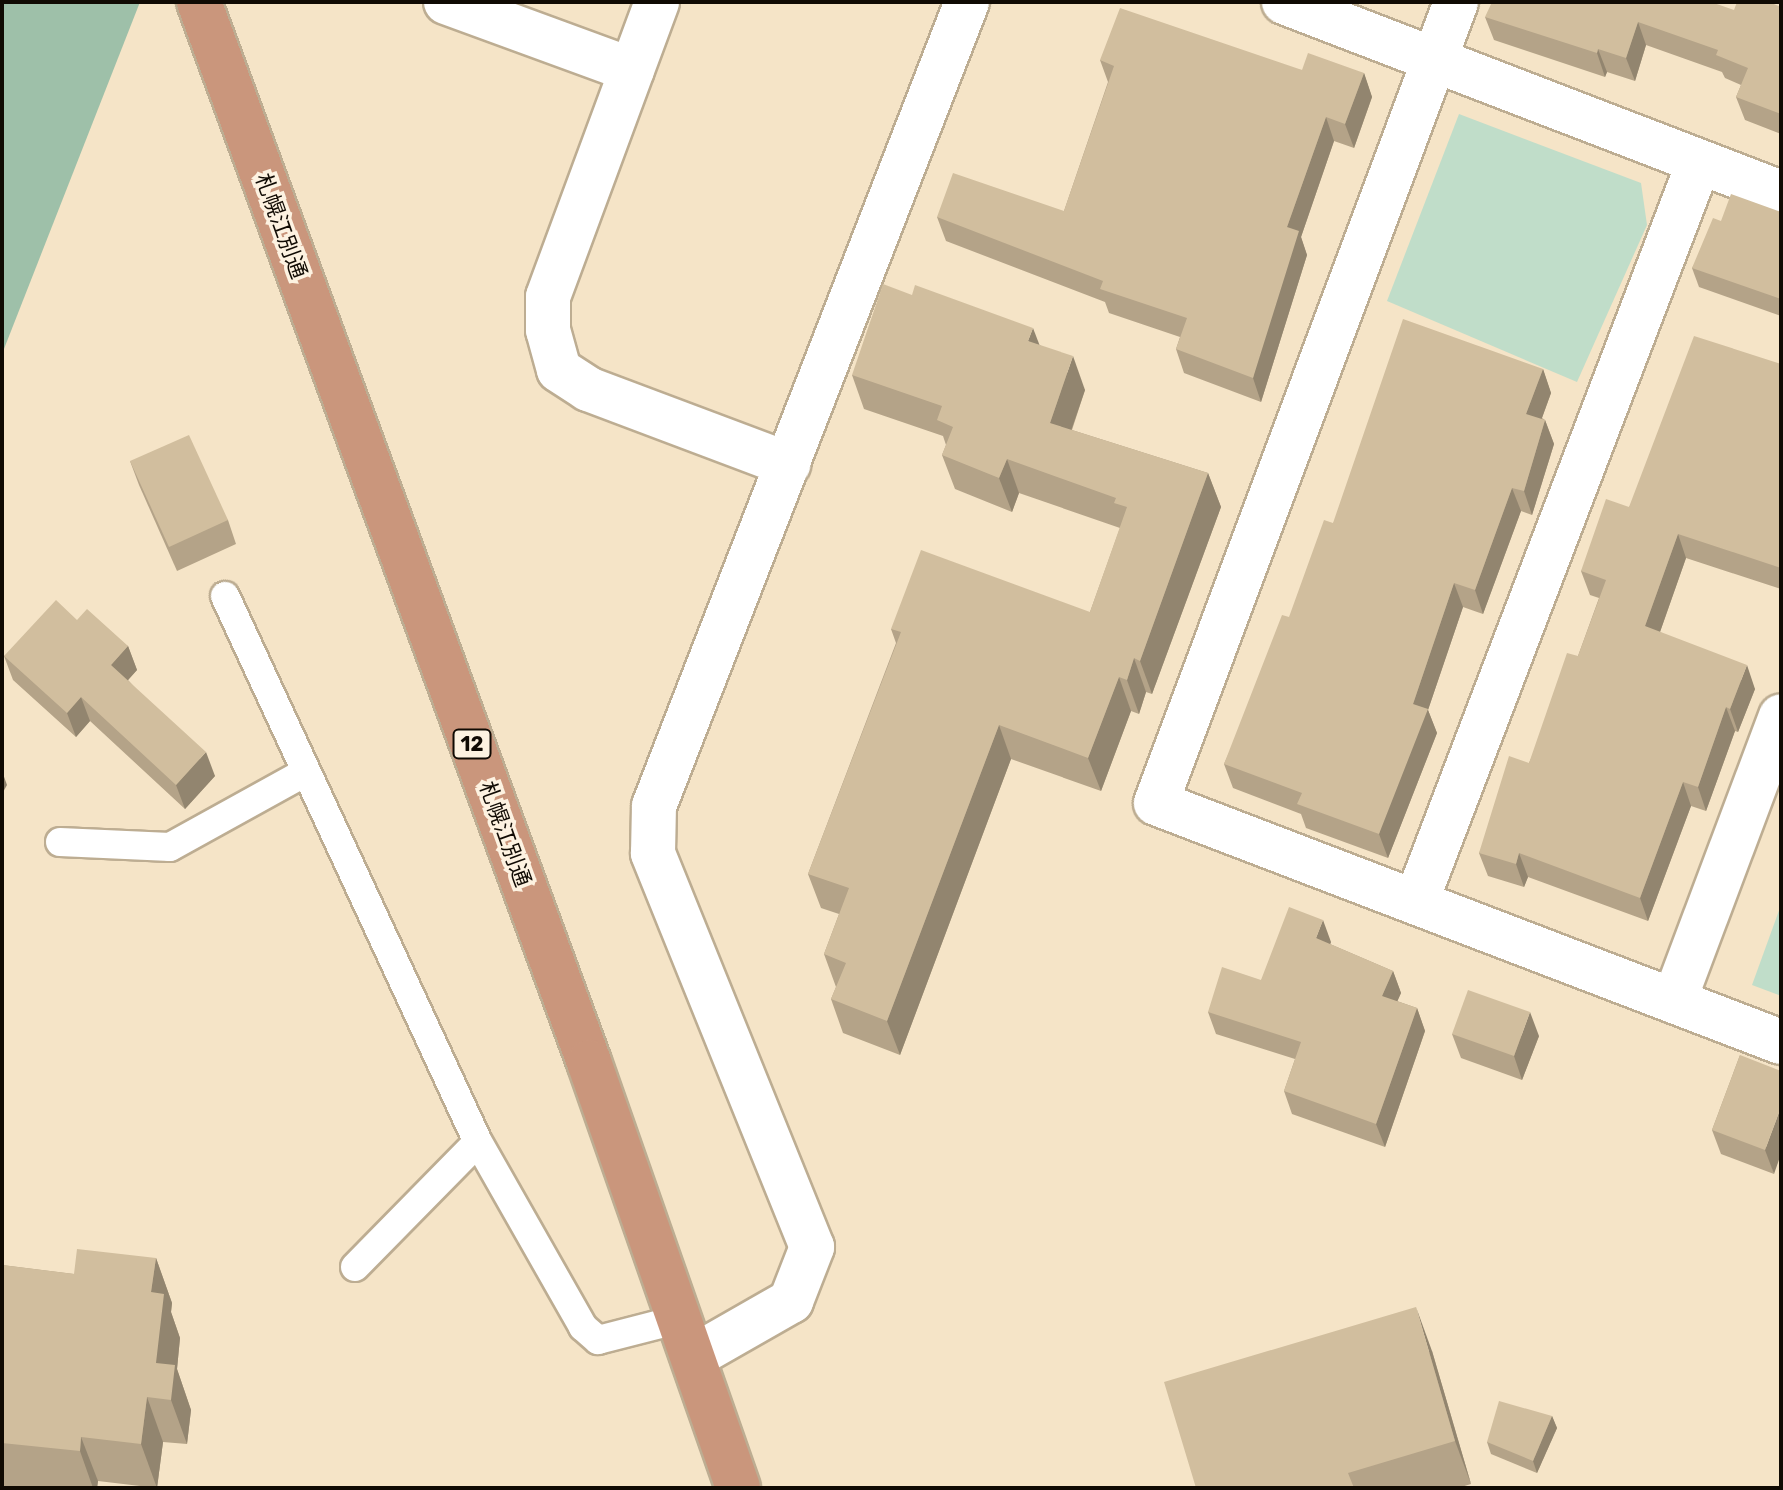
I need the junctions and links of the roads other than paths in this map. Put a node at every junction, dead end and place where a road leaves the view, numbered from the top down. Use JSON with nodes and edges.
{"nodes":[{"id":1,"x":199,"y":2,"type":"edge"},
{"id":2,"x":446,"y":2,"type":"edge"},
{"id":3,"x":657,"y":2,"type":"edge"},
{"id":4,"x":967,"y":2,"type":"edge"},
{"id":5,"x":1284,"y":2,"type":"edge"},
{"id":6,"x":1456,"y":2,"type":"edge"},
{"id":7,"x":1431,"y":59,"type":"junction"},
{"id":8,"x":632,"y":70,"type":"junction"},
{"id":9,"x":1699,"y":162,"type":"junction"},
{"id":10,"x":1781,"y":193,"type":"edge"},
{"id":11,"x":788,"y":464,"type":"junction"},
{"id":12,"x":225,"y":596,"type":"dead end"},
{"id":13,"x":1781,"y":716,"type":"edge"},
{"id":14,"x":306,"y":772,"type":"junction"},
{"id":15,"x":60,"y":842,"type":"dead end"},
{"id":16,"x":1416,"y":902,"type":"junction"},
{"id":17,"x":1674,"y":1001,"type":"junction"},
{"id":18,"x":1781,"y":1042,"type":"edge"},
{"id":19,"x":478,"y":1142,"type":"junction"},
{"id":20,"x":355,"y":1267,"type":"dead end"},
{"id":21,"x":686,"y":1338,"type":"junction"},
{"id":22,"x":738,"y":1488,"type":"edge"}],
"edges":[{"from":1,"to":21,"type":"highway","name":"札幌江別通","number":"12"},
{"from":2,"to":8,"type":"street"},
{"from":3,"to":8,"type":"street"},
{"from":4,"to":11,"type":"street"},
{"from":5,"to":7,"type":"street"},
{"from":6,"to":7,"type":"street"},
{"from":7,"to":9,"type":"street"},
{"from":7,"to":16,"type":"street"},
{"from":8,"to":11,"type":"street"},
{"from":9,"to":10,"type":"street"},
{"from":9,"to":16,"type":"street"},
{"from":11,"to":21,"type":"street"},
{"from":12,"to":14,"type":"lane"},
{"from":13,"to":17,"type":"street"},
{"from":14,"to":15,"type":"lane"},
{"from":14,"to":19,"type":"lane"},
{"from":16,"to":17,"type":"street"},
{"from":17,"to":18,"type":"street"},
{"from":19,"to":20,"type":"lane"},
{"from":19,"to":21,"type":"lane"},
{"from":21,"to":22,"type":"highway","name":"札幌江別通","number":"12"}]}
